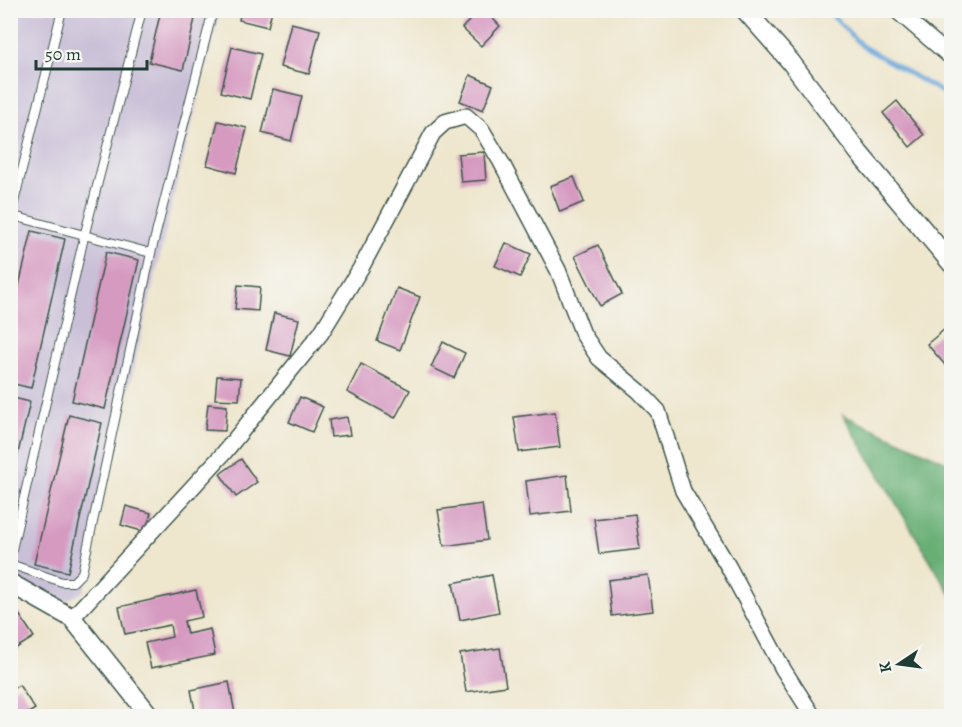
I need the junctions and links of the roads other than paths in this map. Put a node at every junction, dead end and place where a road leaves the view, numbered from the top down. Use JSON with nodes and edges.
{"nodes":[{"id":1,"x":62,"y":10,"type":"edge"},
{"id":2,"x":142,"y":10,"type":"edge"},
{"id":3,"x":213,"y":10,"type":"edge"},
{"id":4,"x":745,"y":10,"type":"edge"},
{"id":5,"x":896,"y":10,"type":"edge"},
{"id":6,"x":951,"y":58,"type":"edge"},
{"id":7,"x":11,"y":216,"type":"edge"},
{"id":8,"x":84,"y":233,"type":"junction"},
{"id":9,"x":151,"y":253,"type":"junction"},
{"id":10,"x":951,"y":264,"type":"edge"},
{"id":11,"x":10,"y":558,"type":"edge"},
{"id":12,"x":10,"y":564,"type":"edge"},
{"id":13,"x":10,"y":583,"type":"edge"},
{"id":14,"x":72,"y":618,"type":"junction"},
{"id":15,"x":150,"y":717,"type":"edge"},
{"id":16,"x":813,"y":717,"type":"edge"}],
"edges":[{"from":1,"to":7,"type":"lane"},
{"from":2,"to":8,"type":"lane"},
{"from":3,"to":9,"type":"lane"},
{"from":4,"to":10,"type":"street"},
{"from":5,"to":6,"type":"street"},
{"from":7,"to":8,"type":"lane"},
{"from":8,"to":9,"type":"lane"},
{"from":8,"to":11,"type":"lane"},
{"from":9,"to":12,"type":"lane"},
{"from":13,"to":14,"type":"street"},
{"from":14,"to":15,"type":"street"},
{"from":14,"to":16,"type":"street"}]}
